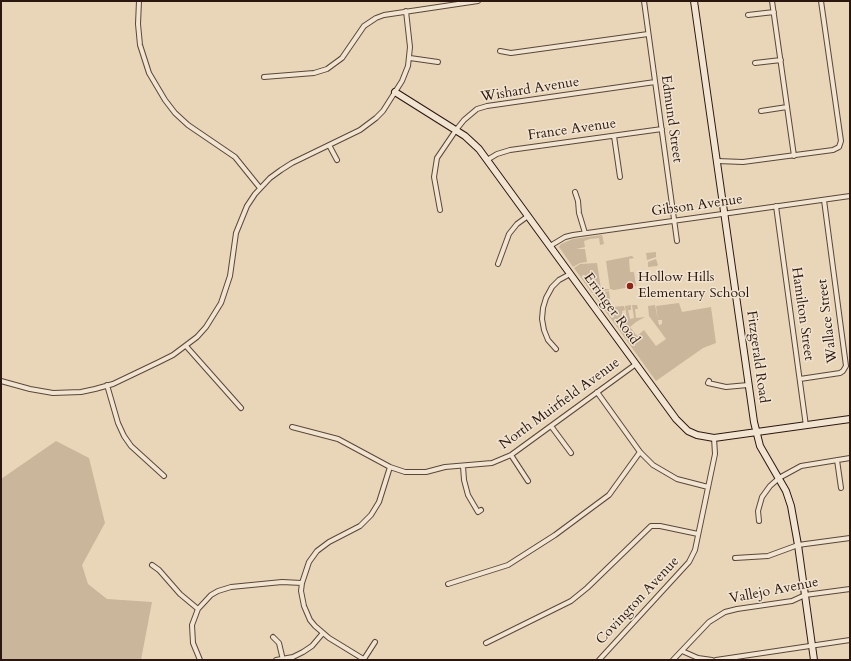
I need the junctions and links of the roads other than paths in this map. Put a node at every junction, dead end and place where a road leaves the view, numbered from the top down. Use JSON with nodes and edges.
{"nodes":[{"id":1,"x":139,"y":1,"type":"edge"},
{"id":2,"x":478,"y":1,"type":"edge"},
{"id":3,"x":644,"y":1,"type":"edge"},
{"id":4,"x":694,"y":1,"type":"edge"},
{"id":5,"x":772,"y":1,"type":"edge"},
{"id":6,"x":821,"y":1,"type":"edge"},
{"id":7,"x":406,"y":11,"type":"junction"},
{"id":8,"x":774,"y":12,"type":"junction"},
{"id":9,"x":748,"y":16,"type":"dead end"},
{"id":10,"x":648,"y":34,"type":"junction"},
{"id":11,"x":500,"y":51,"type":"dead end"},
{"id":12,"x":410,"y":58,"type":"junction"},
{"id":13,"x":781,"y":60,"type":"junction"},
{"id":14,"x":438,"y":62,"type":"dead end"},
{"id":15,"x":755,"y":63,"type":"dead end"},
{"id":16,"x":264,"y":76,"type":"dead end"},
{"id":17,"x":655,"y":82,"type":"junction"},
{"id":18,"x":395,"y":92,"type":"junction"},
{"id":19,"x":787,"y":108,"type":"junction"},
{"id":20,"x":762,"y":111,"type":"dead end"},
{"id":21,"x":662,"y":129,"type":"junction"},
{"id":22,"x":456,"y":130,"type":"junction"},
{"id":23,"x":614,"y":136,"type":"junction"},
{"id":24,"x":329,"y":145,"type":"junction"},
{"id":25,"x":794,"y":156,"type":"junction"},
{"id":26,"x":338,"y":160,"type":"dead end"},
{"id":27,"x":487,"y":160,"type":"junction"},
{"id":28,"x":717,"y":161,"type":"junction"},
{"id":29,"x":620,"y":177,"type":"dead end"},
{"id":30,"x":260,"y":188,"type":"junction"},
{"id":31,"x":575,"y":192,"type":"dead end"},
{"id":32,"x":850,"y":196,"type":"edge"},
{"id":33,"x":824,"y":200,"type":"junction"},
{"id":34,"x":776,"y":206,"type":"junction"},
{"id":35,"x":440,"y":210,"type":"dead end"},
{"id":36,"x":724,"y":214,"type":"junction"},
{"id":37,"x":528,"y":216,"type":"junction"},
{"id":38,"x":674,"y":221,"type":"junction"},
{"id":39,"x":585,"y":233,"type":"junction"},
{"id":40,"x":677,"y":241,"type":"dead end"},
{"id":41,"x":550,"y":246,"type":"junction"},
{"id":42,"x":498,"y":264,"type":"dead end"},
{"id":43,"x":570,"y":274,"type":"junction"},
{"id":44,"x":186,"y":346,"type":"junction"},
{"id":45,"x":556,"y":349,"type":"dead end"},
{"id":46,"x":636,"y":364,"type":"junction"},
{"id":47,"x":800,"y":379,"type":"junction"},
{"id":48,"x":1,"y":381,"type":"edge"},
{"id":49,"x":709,"y":381,"type":"dead end"},
{"id":50,"x":107,"y":385,"type":"junction"},
{"id":51,"x":748,"y":385,"type":"junction"},
{"id":52,"x":597,"y":392,"type":"junction"},
{"id":53,"x":242,"y":408,"type":"dead end"},
{"id":54,"x":850,"y":419,"type":"edge"},
{"id":55,"x":551,"y":426,"type":"junction"},
{"id":56,"x":806,"y":426,"type":"junction"},
{"id":57,"x":292,"y":427,"type":"dead end"},
{"id":58,"x":756,"y":432,"type":"junction"},
{"id":59,"x":714,"y":438,"type":"junction"},
{"id":60,"x":640,"y":452,"type":"junction"},
{"id":61,"x":571,"y":453,"type":"dead end"},
{"id":62,"x":511,"y":455,"type":"junction"},
{"id":63,"x":850,"y":458,"type":"edge"},
{"id":64,"x":837,"y":460,"type":"junction"},
{"id":65,"x":463,"y":466,"type":"junction"},
{"id":66,"x":390,"y":467,"type":"junction"},
{"id":67,"x":164,"y":476,"type":"dead end"},
{"id":68,"x":779,"y":478,"type":"junction"},
{"id":69,"x":528,"y":481,"type":"dead end"},
{"id":70,"x":708,"y":487,"type":"junction"},
{"id":71,"x":841,"y":488,"type":"dead end"},
{"id":72,"x":482,"y":510,"type":"dead end"},
{"id":73,"x":759,"y":521,"type":"dead end"},
{"id":74,"x":698,"y":534,"type":"junction"},
{"id":75,"x":850,"y":538,"type":"edge"},
{"id":76,"x":798,"y":545,"type":"junction"},
{"id":77,"x":735,"y":558,"type":"dead end"},
{"id":78,"x":152,"y":565,"type":"dead end"},
{"id":79,"x":302,"y":583,"type":"junction"},
{"id":80,"x":448,"y":584,"type":"dead end"},
{"id":81,"x":850,"y":589,"type":"edge"},
{"id":82,"x":805,"y":595,"type":"junction"},
{"id":83,"x":198,"y":608,"type":"junction"},
{"id":84,"x":323,"y":633,"type":"junction"},
{"id":85,"x":273,"y":637,"type":"dead end"},
{"id":86,"x":850,"y":640,"type":"edge"},
{"id":87,"x":375,"y":642,"type":"dead end"},
{"id":88,"x":486,"y":643,"type":"dead end"},
{"id":89,"x":812,"y":645,"type":"junction"},
{"id":90,"x":682,"y":651,"type":"junction"},
{"id":91,"x":364,"y":659,"type":"edge"},
{"id":92,"x":200,"y":660,"type":"edge"},
{"id":93,"x":276,"y":660,"type":"edge"},
{"id":94,"x":283,"y":660,"type":"edge"},
{"id":95,"x":599,"y":660,"type":"edge"},
{"id":96,"x":673,"y":660,"type":"edge"},
{"id":97,"x":712,"y":660,"type":"edge"},
{"id":98,"x":716,"y":660,"type":"edge"},
{"id":99,"x":814,"y":660,"type":"edge"}],
"edges":[{"from":1,"to":30,"type":"street"},
{"from":2,"to":7,"type":"street"},
{"from":3,"to":10,"type":"street","name":"Edmund Street"},
{"from":4,"to":28,"type":"main road","name":"Fitzgerald Road"},
{"from":5,"to":8,"type":"street"},
{"from":6,"to":25,"type":"street"},
{"from":7,"to":12,"type":"street"},
{"from":7,"to":16,"type":"street"},
{"from":8,"to":9,"type":"street"},
{"from":8,"to":13,"type":"street"},
{"from":10,"to":11,"type":"street"},
{"from":10,"to":17,"type":"street","name":"Edmund Street"},
{"from":12,"to":14,"type":"street"},
{"from":12,"to":18,"type":"street"},
{"from":13,"to":15,"type":"street"},
{"from":13,"to":19,"type":"street"},
{"from":17,"to":21,"type":"street","name":"Edmund Street"},
{"from":17,"to":22,"type":"street","name":"Wishard Avenue"},
{"from":18,"to":22,"type":"main road","name":"Erringer Road"},
{"from":18,"to":24,"type":"street"},
{"from":19,"to":20,"type":"street"},
{"from":19,"to":25,"type":"street"},
{"from":21,"to":23,"type":"street","name":"France Avenue"},
{"from":21,"to":38,"type":"street","name":"Edmund Street"},
{"from":22,"to":27,"type":"main road","name":"Erringer Road"},
{"from":22,"to":35,"type":"street","name":"Wishard Avenue"},
{"from":23,"to":27,"type":"street","name":"France Avenue"},
{"from":23,"to":29,"type":"street"},
{"from":24,"to":26,"type":"street"},
{"from":24,"to":30,"type":"street"},
{"from":25,"to":28,"type":"street"},
{"from":27,"to":37,"type":"main road","name":"Erringer Road"},
{"from":28,"to":36,"type":"main road","name":"Fitzgerald Road"},
{"from":30,"to":44,"type":"street"},
{"from":31,"to":39,"type":"street"},
{"from":32,"to":33,"type":"street","name":"Gibson Avenue"},
{"from":33,"to":34,"type":"street","name":"Gibson Avenue"},
{"from":33,"to":47,"type":"street","name":"Wallace Street"},
{"from":34,"to":36,"type":"street","name":"Gibson Avenue"},
{"from":34,"to":47,"type":"street","name":"Hamilton Street"},
{"from":36,"to":38,"type":"street","name":"Gibson Avenue"},
{"from":36,"to":51,"type":"main road","name":"Fitzgerald Road"},
{"from":37,"to":41,"type":"main road","name":"Erringer Road"},
{"from":37,"to":42,"type":"street"},
{"from":38,"to":39,"type":"street","name":"Gibson Avenue"},
{"from":38,"to":40,"type":"street","name":"Edmund Street"},
{"from":39,"to":41,"type":"street","name":"Gibson Avenue"},
{"from":41,"to":43,"type":"main road","name":"Erringer Road"},
{"from":43,"to":45,"type":"street"},
{"from":43,"to":46,"type":"main road","name":"Erringer Road"},
{"from":44,"to":50,"type":"street"},
{"from":44,"to":53,"type":"street"},
{"from":46,"to":52,"type":"street","name":"North Muirfield Avenue"},
{"from":46,"to":59,"type":"main road","name":"Erringer Road"},
{"from":47,"to":56,"type":"street","name":"Hamilton Street"},
{"from":48,"to":50,"type":"street"},
{"from":49,"to":51,"type":"street"},
{"from":50,"to":67,"type":"street"},
{"from":51,"to":58,"type":"main road","name":"Fitzgerald Road"},
{"from":52,"to":55,"type":"street","name":"North Muirfield Avenue"},
{"from":52,"to":60,"type":"street"},
{"from":54,"to":56,"type":"main road","name":"Erringer Road"},
{"from":55,"to":61,"type":"street"},
{"from":55,"to":62,"type":"street","name":"North Muirfield Avenue"},
{"from":56,"to":58,"type":"main road","name":"Erringer Road"},
{"from":57,"to":66,"type":"street","name":"North Muirfield Avenue"},
{"from":58,"to":59,"type":"main road","name":"Erringer Road"},
{"from":58,"to":68,"type":"main road","name":"Fitzgerald Road"},
{"from":59,"to":70,"type":"street","name":"Covington Avenue"},
{"from":60,"to":70,"type":"street"},
{"from":60,"to":80,"type":"street"},
{"from":62,"to":65,"type":"street","name":"North Muirfield Avenue"},
{"from":62,"to":69,"type":"street"},
{"from":63,"to":64,"type":"street"},
{"from":64,"to":68,"type":"street"},
{"from":64,"to":71,"type":"street"},
{"from":65,"to":66,"type":"street","name":"North Muirfield Avenue"},
{"from":65,"to":72,"type":"street"},
{"from":66,"to":79,"type":"street"},
{"from":68,"to":73,"type":"street"},
{"from":68,"to":76,"type":"main road","name":"Fitzgerald Road"},
{"from":70,"to":74,"type":"street","name":"Covington Avenue"},
{"from":74,"to":88,"type":"street"},
{"from":74,"to":95,"type":"street","name":"Covington Avenue"},
{"from":75,"to":76,"type":"street"},
{"from":76,"to":77,"type":"street"},
{"from":76,"to":82,"type":"main road","name":"Fitzgerald Road"},
{"from":78,"to":83,"type":"street"},
{"from":79,"to":83,"type":"street"},
{"from":79,"to":84,"type":"street"},
{"from":81,"to":82,"type":"street","name":"Vallejo Avenue"},
{"from":82,"to":89,"type":"main road","name":"Fitzgerald Road"},
{"from":82,"to":90,"type":"street","name":"Vallejo Avenue"},
{"from":83,"to":92,"type":"street"},
{"from":84,"to":91,"type":"street"},
{"from":84,"to":94,"type":"street"},
{"from":85,"to":94,"type":"street"},
{"from":86,"to":89,"type":"street"},
{"from":87,"to":91,"type":"street"},
{"from":89,"to":98,"type":"street"},
{"from":89,"to":99,"type":"main road","name":"Fitzgerald Road"},
{"from":90,"to":96,"type":"street","name":"Vallejo Avenue"},
{"from":90,"to":97,"type":"street"},
{"from":93,"to":94,"type":"street"}]}
